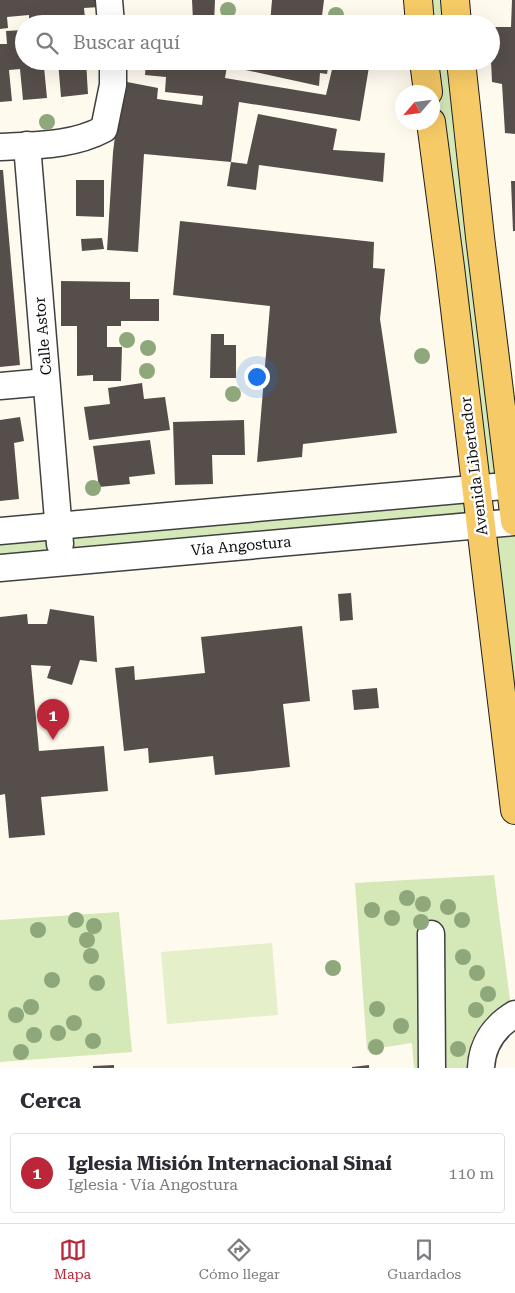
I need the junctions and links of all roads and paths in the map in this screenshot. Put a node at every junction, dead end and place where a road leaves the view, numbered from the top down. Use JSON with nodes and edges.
{"nodes":[{"id":1,"x":109,"y":0,"type":"edge"},
{"id":2,"x":418,"y":0,"type":"edge"},
{"id":3,"x":455,"y":0,"type":"edge"},
{"id":4,"x":110,"y":15,"type":"edge"},
{"id":5,"x":419,"y":15,"type":"edge"},
{"id":6,"x":456,"y":15,"type":"edge"},
{"id":7,"x":113,"y":70,"type":"edge"},
{"id":8,"x":425,"y":70,"type":"edge"},
{"id":9,"x":462,"y":70,"type":"edge"},
{"id":10,"x":427,"y":85,"type":"edge"},
{"id":11,"x":432,"y":130,"type":"edge"},
{"id":12,"x":27,"y":145,"type":"junction"},
{"id":13,"x":0,"y":148,"type":"edge"},
{"id":14,"x":46,"y":382,"type":"junction"},
{"id":15,"x":0,"y":386,"type":"edge"},
{"id":16,"x":513,"y":485,"type":"edge"},
{"id":17,"x":477,"y":488,"type":"junction"},
{"id":18,"x":515,"y":522,"type":"edge"},
{"id":19,"x":481,"y":525,"type":"junction"},
{"id":20,"x":59,"y":526,"type":"junction"},
{"id":21,"x":0,"y":531,"type":"edge"},
{"id":22,"x":62,"y":563,"type":"junction"},
{"id":23,"x":0,"y":568,"type":"edge"},
{"id":24,"x":515,"y":810,"type":"edge"},
{"id":25,"x":431,"y":934,"type":"dead end"},
{"id":26,"x":515,"y":1014,"type":"edge"},
{"id":27,"x":432,"y":1068,"type":"edge"},
{"id":28,"x":481,"y":1068,"type":"edge"}],
"edges":[{"from":1,"to":4,"type":"street"},
{"from":2,"to":5,"type":"main road"},
{"from":3,"to":6,"type":"main road"},
{"from":7,"to":12,"type":"street"},
{"from":8,"to":10,"type":"main road"},
{"from":9,"to":16,"type":"main road"},
{"from":11,"to":17,"type":"main road","name":"Avenida Libertador"},
{"from":12,"to":13,"type":"street"},
{"from":12,"to":14,"type":"street","name":"Calle Astor"},
{"from":14,"to":15,"type":"street"},
{"from":14,"to":20,"type":"street","name":"Calle Astor"},
{"from":16,"to":17,"type":"street"},
{"from":16,"to":18,"type":"main road"},
{"from":17,"to":19,"type":"main road","name":"Avenida Libertador"},
{"from":17,"to":20,"type":"street"},
{"from":18,"to":19,"type":"street","name":"Vía Angostura"},
{"from":19,"to":22,"type":"street","name":"Vía Angostura"},
{"from":19,"to":24,"type":"main road","name":"Avenida Libertador"},
{"from":20,"to":21,"type":"street"},
{"from":20,"to":22,"type":"street","name":"Calle Astor"},
{"from":22,"to":23,"type":"street","name":"Vía Angostura"},
{"from":25,"to":27,"type":"street"},
{"from":26,"to":28,"type":"street"}]}
